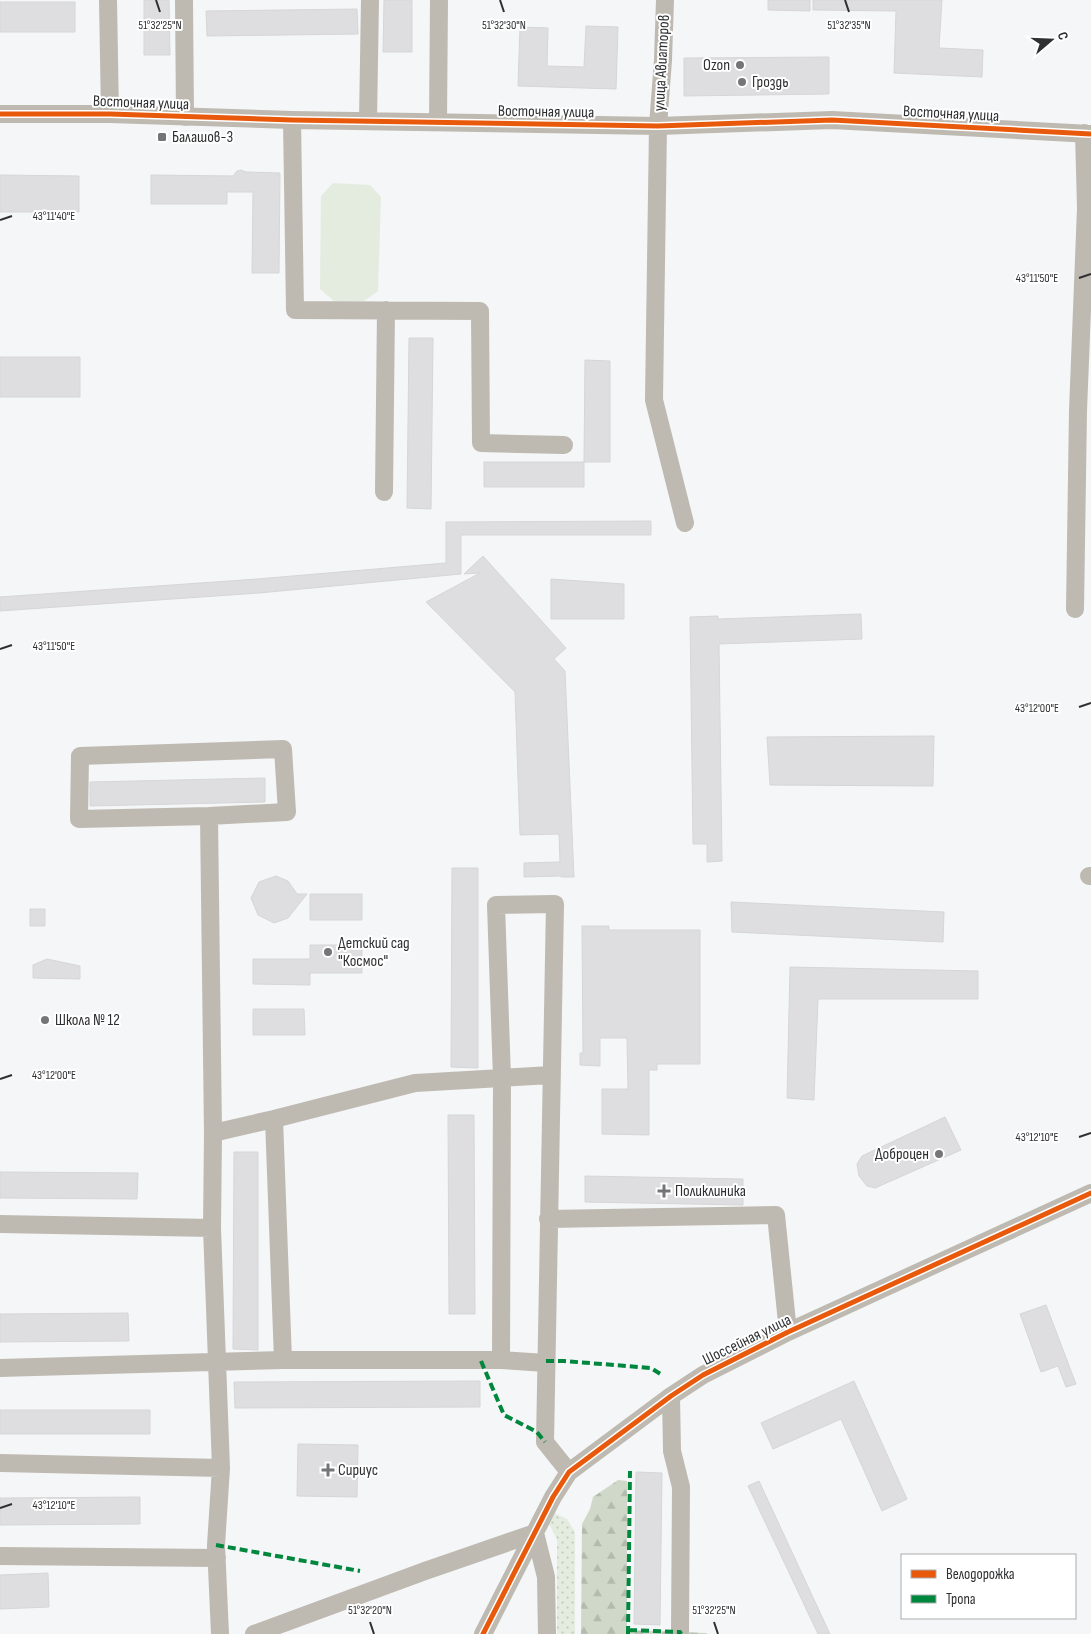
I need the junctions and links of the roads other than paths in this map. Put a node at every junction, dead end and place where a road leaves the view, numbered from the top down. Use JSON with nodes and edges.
{"nodes":[{"id":1,"x":108,"y":0,"type":"edge"},
{"id":2,"x":184,"y":0,"type":"edge"},
{"id":3,"x":370,"y":0,"type":"edge"},
{"id":4,"x":439,"y":0,"type":"edge"},
{"id":5,"x":665,"y":0,"type":"edge"},
{"id":6,"x":0,"y":114,"type":"edge"},
{"id":7,"x":110,"y":114,"type":"junction"},
{"id":8,"x":185,"y":117,"type":"junction"},
{"id":9,"x":292,"y":120,"type":"junction"},
{"id":10,"x":368,"y":121,"type":"junction"},
{"id":11,"x":438,"y":122,"type":"junction"},
{"id":12,"x":658,"y":126,"type":"junction"},
{"id":13,"x":1088,"y":133,"type":"edge"},
{"id":14,"x":1089,"y":209,"type":"edge"},
{"id":15,"x":386,"y":310,"type":"junction"},
{"id":16,"x":1084,"y":411,"type":"edge"},
{"id":17,"x":564,"y":444,"type":"dead end"},
{"id":18,"x":384,"y":492,"type":"dead end"},
{"id":19,"x":684,"y":523,"type":"dead end"},
{"id":20,"x":1076,"y":609,"type":"dead end"},
{"id":21,"x":209,"y":816,"type":"junction"},
{"id":22,"x":551,"y":1075,"type":"junction"},
{"id":23,"x":502,"y":1078,"type":"junction"},
{"id":24,"x":274,"y":1119,"type":"junction"},
{"id":25,"x":213,"y":1133,"type":"junction"},
{"id":26,"x":1091,"y":1193,"type":"edge"},
{"id":27,"x":548,"y":1219,"type":"junction"},
{"id":28,"x":0,"y":1224,"type":"edge"},
{"id":29,"x":212,"y":1228,"type":"junction"},
{"id":30,"x":788,"y":1332,"type":"junction"},
{"id":31,"x":283,"y":1360,"type":"junction"},
{"id":32,"x":501,"y":1360,"type":"junction"},
{"id":33,"x":216,"y":1361,"type":"junction"},
{"id":34,"x":546,"y":1363,"type":"junction"},
{"id":35,"x":0,"y":1368,"type":"edge"},
{"id":36,"x":671,"y":1396,"type":"junction"},
{"id":37,"x":0,"y":1463,"type":"edge"},
{"id":38,"x":221,"y":1468,"type":"junction"},
{"id":39,"x":569,"y":1472,"type":"junction"},
{"id":40,"x":535,"y":1533,"type":"junction"},
{"id":41,"x":0,"y":1556,"type":"edge"},
{"id":42,"x":216,"y":1558,"type":"junction"},
{"id":43,"x":680,"y":1632,"type":"dead end"},
{"id":44,"x":220,"y":1634,"type":"edge"},
{"id":45,"x":254,"y":1634,"type":"edge"},
{"id":46,"x":483,"y":1634,"type":"edge"},
{"id":47,"x":547,"y":1634,"type":"edge"}],
"edges":[{"from":1,"to":7,"type":"street"},
{"from":2,"to":8,"type":"street"},
{"from":3,"to":10,"type":"street"},
{"from":4,"to":11,"type":"street"},
{"from":5,"to":12,"type":"street","name":"улица Авиаторов"},
{"from":6,"to":7,"type":"street","name":"Восточная улица"},
{"from":7,"to":8,"type":"street","name":"Восточная улица"},
{"from":8,"to":9,"type":"street","name":"Восточная улица"},
{"from":9,"to":10,"type":"street","name":"Восточная улица"},
{"from":9,"to":15,"type":"street"},
{"from":10,"to":11,"type":"street","name":"Восточная улица"},
{"from":11,"to":12,"type":"street","name":"Восточная улица"},
{"from":12,"to":13,"type":"street","name":"Восточная улица"},
{"from":12,"to":19,"type":"street","name":"улица Авиаторов"},
{"from":13,"to":14,"type":"street"},
{"from":14,"to":16,"type":"street"},
{"from":15,"to":17,"type":"street"},
{"from":15,"to":18,"type":"street"},
{"from":16,"to":20,"type":"street"},
{"from":21,"to":21,"type":"street"},
{"from":21,"to":25,"type":"street"},
{"from":22,"to":23,"type":"street"},
{"from":22,"to":23,"type":"street"},
{"from":22,"to":27,"type":"street"},
{"from":23,"to":24,"type":"street"},
{"from":23,"to":32,"type":"street"},
{"from":24,"to":25,"type":"street"},
{"from":24,"to":31,"type":"street"},
{"from":25,"to":29,"type":"street"},
{"from":26,"to":30,"type":"street","name":"Шоссейная улица"},
{"from":27,"to":30,"type":"street"},
{"from":27,"to":34,"type":"street"},
{"from":28,"to":29,"type":"street"},
{"from":29,"to":33,"type":"street"},
{"from":30,"to":36,"type":"street","name":"Шоссейная улица"},
{"from":31,"to":32,"type":"street"},
{"from":31,"to":33,"type":"street"},
{"from":32,"to":34,"type":"street"},
{"from":33,"to":35,"type":"street"},
{"from":33,"to":38,"type":"street"},
{"from":34,"to":39,"type":"street"},
{"from":36,"to":39,"type":"street","name":"Шоссейная улица"},
{"from":36,"to":43,"type":"street"},
{"from":37,"to":38,"type":"street"},
{"from":38,"to":42,"type":"street"},
{"from":39,"to":40,"type":"street","name":"Шоссейная улица"},
{"from":40,"to":45,"type":"street"},
{"from":40,"to":46,"type":"street","name":"Шоссейная улица"},
{"from":40,"to":47,"type":"street"},
{"from":41,"to":42,"type":"street"},
{"from":42,"to":44,"type":"street"}]}
